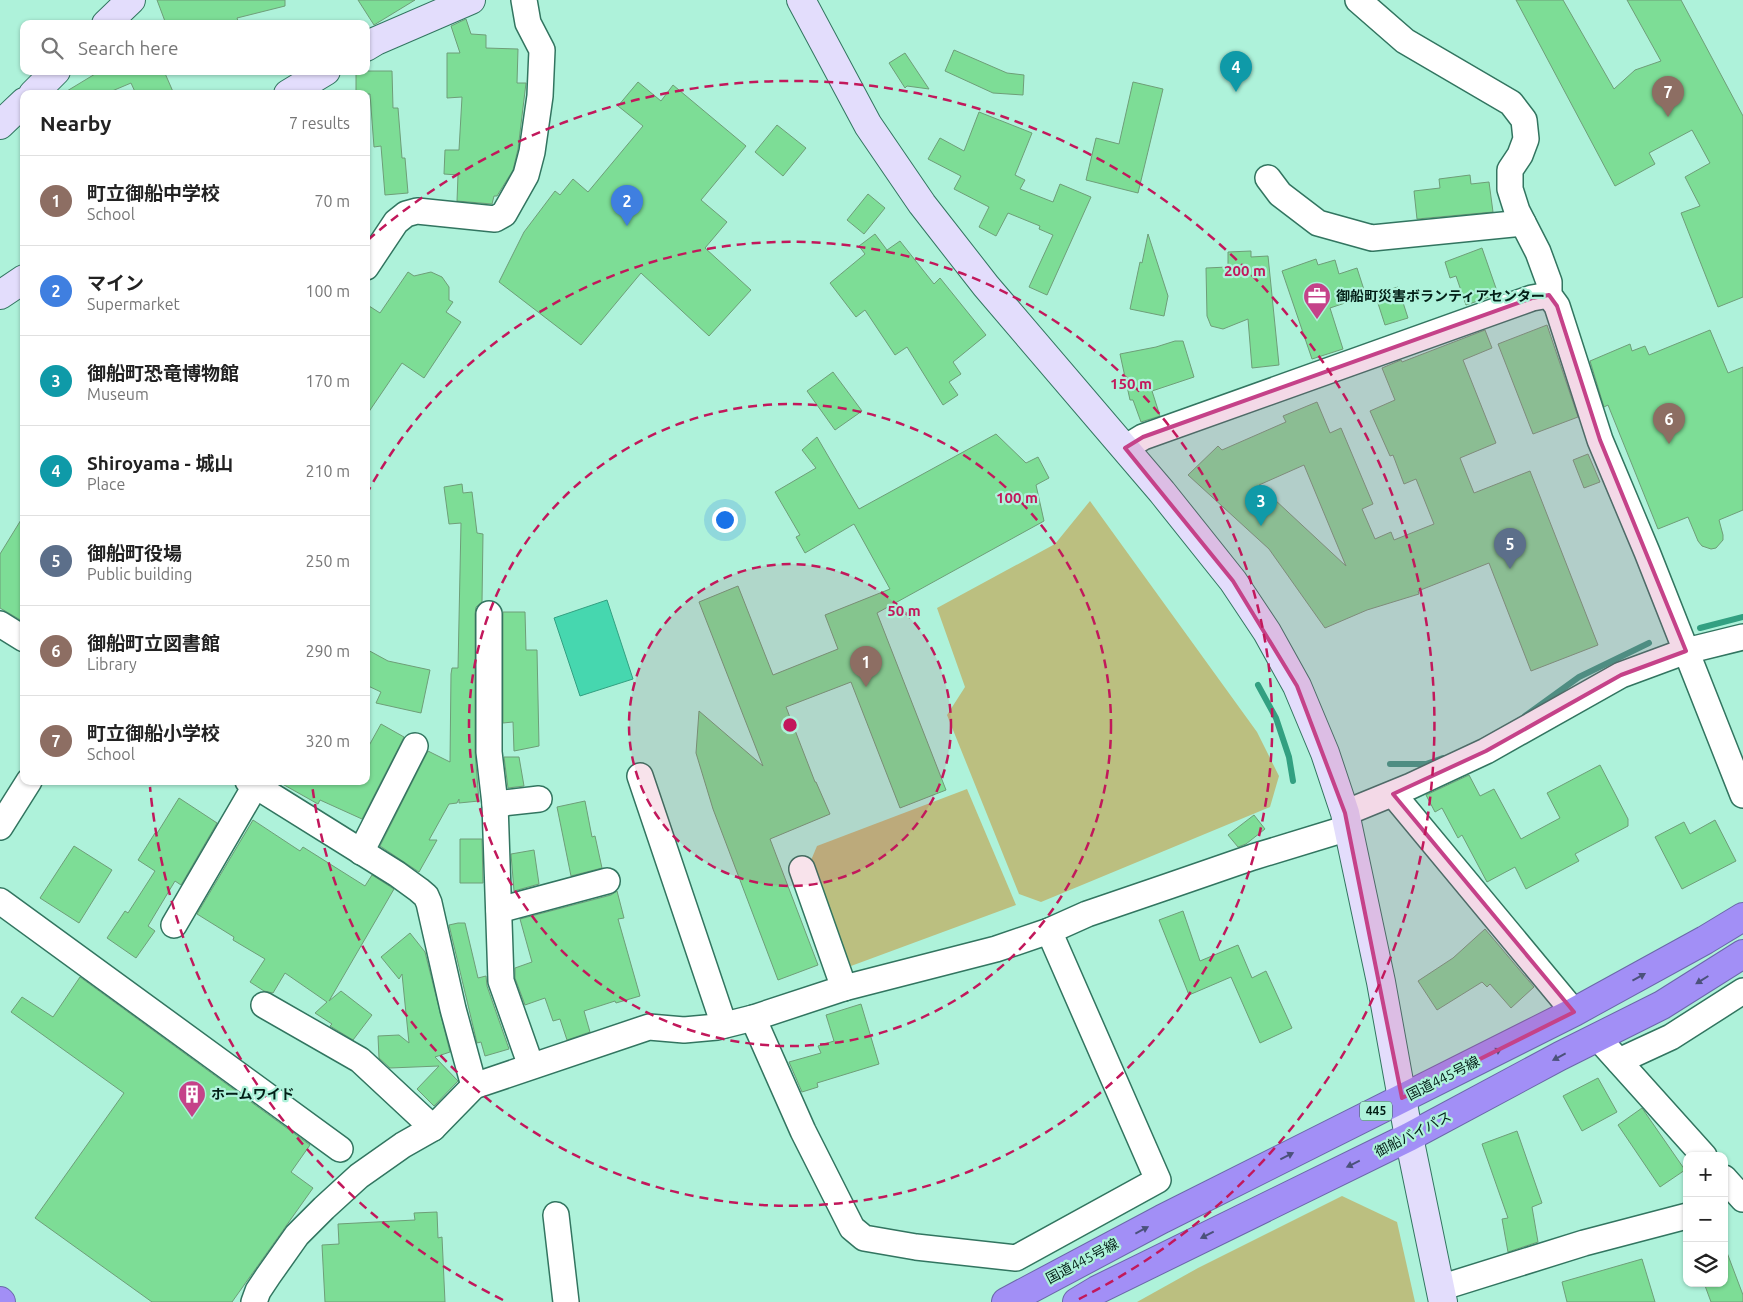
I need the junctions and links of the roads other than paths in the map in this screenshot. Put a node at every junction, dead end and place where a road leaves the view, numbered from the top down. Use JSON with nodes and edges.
{"nodes":[{"id":1,"x":131,"y":0,"type":"edge"},
{"id":2,"x":471,"y":0,"type":"edge"},
{"id":3,"x":524,"y":0,"type":"edge"},
{"id":4,"x":801,"y":0,"type":"edge"},
{"id":5,"x":1358,"y":0,"type":"edge"},
{"id":6,"x":110,"y":20,"type":"edge"},
{"id":7,"x":370,"y":45,"type":"edge"},
{"id":8,"x":52,"y":75,"type":"edge"},
{"id":9,"x":319,"y":75,"type":"edge"},
{"id":10,"x":37,"y":90,"type":"edge"},
{"id":11,"x":295,"y":90,"type":"edge"},
{"id":12,"x":20,"y":106,"type":"edge"},
{"id":13,"x":0,"y":125,"type":"edge"},
{"id":14,"x":1268,"y":178,"type":"dead end"},
{"id":15,"x":1523,"y":223,"type":"junction"},
{"id":16,"x":370,"y":261,"type":"edge"},
{"id":17,"x":20,"y":282,"type":"edge"},
{"id":18,"x":1549,"y":295,"type":"junction"},
{"id":19,"x":0,"y":296,"type":"edge"},
{"id":20,"x":1125,"y":448,"type":"junction"},
{"id":21,"x":489,"y":614,"type":"dead end"},
{"id":22,"x":0,"y":624,"type":"edge"},
{"id":23,"x":20,"y":636,"type":"edge"},
{"id":24,"x":1743,"y":637,"type":"edge"},
{"id":25,"x":1686,"y":651,"type":"junction"},
{"id":26,"x":415,"y":746,"type":"dead end"},
{"id":27,"x":640,"y":776,"type":"dead end"},
{"id":28,"x":26,"y":785,"type":"edge"},
{"id":29,"x":253,"y":785,"type":"edge"},
{"id":30,"x":257,"y":785,"type":"edge"},
{"id":31,"x":1393,"y":794,"type":"junction"},
{"id":32,"x":1743,"y":794,"type":"edge"},
{"id":33,"x":538,"y":799,"type":"dead end"},
{"id":34,"x":495,"y":804,"type":"junction"},
{"id":35,"x":1347,"y":821,"type":"junction"},
{"id":36,"x":0,"y":826,"type":"edge"},
{"id":37,"x":361,"y":852,"type":"junction"},
{"id":38,"x":802,"y":869,"type":"dead end"},
{"id":39,"x":607,"y":881,"type":"dead end"},
{"id":40,"x":0,"y":902,"type":"edge"},
{"id":41,"x":499,"y":910,"type":"junction"},
{"id":42,"x":1743,"y":917,"type":"edge"},
{"id":43,"x":174,"y":925,"type":"dead end"},
{"id":44,"x":1049,"y":931,"type":"junction"},
{"id":45,"x":1743,"y":954,"type":"edge"},
{"id":46,"x":844,"y":988,"type":"junction"},
{"id":47,"x":1743,"y":991,"type":"edge"},
{"id":48,"x":264,"y":1005,"type":"dead end"},
{"id":49,"x":1574,"y":1012,"type":"junction"},
{"id":50,"x":753,"y":1018,"type":"junction"},
{"id":51,"x":724,"y":1025,"type":"junction"},
{"id":52,"x":1597,"y":1038,"type":"junction"},
{"id":53,"x":1619,"y":1061,"type":"junction"},
{"id":54,"x":531,"y":1066,"type":"junction"},
{"id":55,"x":474,"y":1086,"type":"junction"},
{"id":56,"x":1402,"y":1098,"type":"junction"},
{"id":57,"x":433,"y":1128,"type":"junction"},
{"id":58,"x":1409,"y":1137,"type":"junction"},
{"id":59,"x":340,"y":1149,"type":"dead end"},
{"id":60,"x":1700,"y":1152,"type":"edge"},
{"id":61,"x":1728,"y":1183,"type":"edge"},
{"id":62,"x":1743,"y":1200,"type":"edge"},
{"id":63,"x":1728,"y":1205,"type":"edge"},
{"id":64,"x":556,"y":1215,"type":"dead end"},
{"id":65,"x":1683,"y":1217,"type":"edge"},
{"id":66,"x":1016,"y":1258,"type":"junction"},
{"id":67,"x":1034,"y":1286,"type":"junction"},
{"id":68,"x":1441,"y":1295,"type":"edge"},
{"id":69,"x":254,"y":1302,"type":"edge"},
{"id":70,"x":566,"y":1302,"type":"edge"},
{"id":71,"x":1006,"y":1302,"type":"edge"},
{"id":72,"x":1077,"y":1302,"type":"edge"}],
"edges":[{"from":1,"to":6,"type":"street"},
{"from":2,"to":7,"type":"street"},
{"from":3,"to":16,"type":"street"},
{"from":4,"to":20,"type":"street"},
{"from":5,"to":15,"type":"street"},
{"from":8,"to":10,"type":"street"},
{"from":9,"to":11,"type":"street"},
{"from":12,"to":13,"type":"street"},
{"from":14,"to":15,"type":"street"},
{"from":15,"to":18,"type":"street"},
{"from":17,"to":19,"type":"street"},
{"from":18,"to":20,"type":"street"},
{"from":18,"to":25,"type":"street"},
{"from":20,"to":35,"type":"street"},
{"from":21,"to":34,"type":"street"},
{"from":22,"to":23,"type":"street"},
{"from":24,"to":25,"type":"street"},
{"from":25,"to":31,"type":"street"},
{"from":25,"to":32,"type":"street"},
{"from":26,"to":37,"type":"street"},
{"from":27,"to":51,"type":"street"},
{"from":28,"to":36,"type":"street"},
{"from":29,"to":43,"type":"street"},
{"from":30,"to":37,"type":"street"},
{"from":31,"to":35,"type":"street"},
{"from":31,"to":49,"type":"street"},
{"from":33,"to":34,"type":"street"},
{"from":34,"to":41,"type":"street"},
{"from":35,"to":44,"type":"street"},
{"from":35,"to":56,"type":"street"},
{"from":37,"to":55,"type":"street"},
{"from":38,"to":46,"type":"street"},
{"from":39,"to":41,"type":"street"},
{"from":40,"to":59,"type":"street"},
{"from":41,"to":54,"type":"street"},
{"from":49,"to":42,"type":"highway","name":"国道445号線","number":"445","one_way":true},
{"from":44,"to":46,"type":"street"},
{"from":44,"to":66,"type":"street"},
{"from":45,"to":52,"type":"highway","name":"御船バイパス","one_way":true},
{"from":46,"to":50,"type":"street"},
{"from":47,"to":53,"type":"street"},
{"from":48,"to":57,"type":"street"},
{"from":56,"to":49,"type":"highway","name":"国道445号線","number":"445","one_way":true},
{"from":50,"to":51,"type":"street"},
{"from":50,"to":66,"type":"street"},
{"from":51,"to":54,"type":"street"},
{"from":52,"to":53,"type":"street"},
{"from":52,"to":58,"type":"highway","name":"御船バイパス","one_way":true},
{"from":53,"to":60,"type":"street"},
{"from":54,"to":55,"type":"street"},
{"from":55,"to":57,"type":"street"},
{"from":56,"to":58,"type":"street"},
{"from":67,"to":56,"type":"highway","name":"国道445号線","number":"445","one_way":true},
{"from":57,"to":69,"type":"street"},
{"from":58,"to":68,"type":"street"},
{"from":58,"to":72,"type":"highway","name":"御船バイパス","one_way":true},
{"from":61,"to":62,"type":"street"},
{"from":62,"to":63,"type":"street"},
{"from":64,"to":70,"type":"street"},
{"from":65,"to":68,"type":"street"},
{"from":66,"to":67,"type":"street"},
{"from":67,"to":71,"type":"highway","name":"国道445号線","number":"445"}]}
